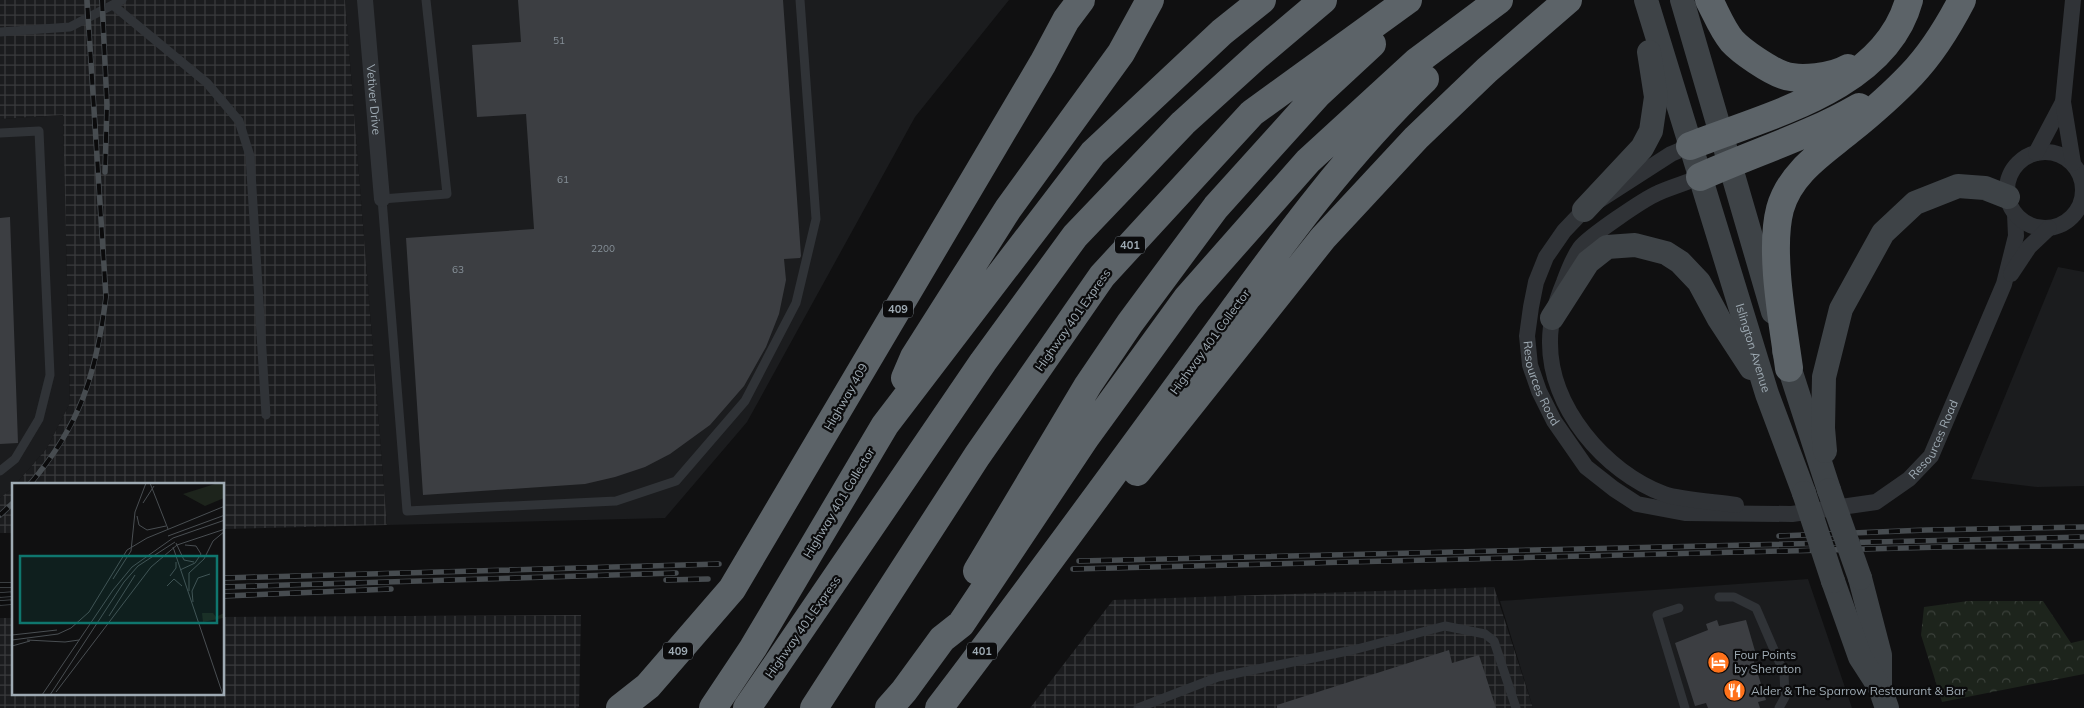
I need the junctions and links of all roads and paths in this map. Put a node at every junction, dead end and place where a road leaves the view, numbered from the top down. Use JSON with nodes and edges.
{"nodes":[{"id":1,"x":122,"y":0,"type":"edge"},
{"id":2,"x":369,"y":0,"type":"edge"},
{"id":3,"x":426,"y":0,"type":"edge"},
{"id":4,"x":800,"y":0,"type":"edge"},
{"id":5,"x":1081,"y":0,"type":"edge"},
{"id":6,"x":1100,"y":0,"type":"edge"},
{"id":7,"x":1150,"y":0,"type":"edge"},
{"id":8,"x":1262,"y":0,"type":"edge"},
{"id":9,"x":1323,"y":0,"type":"edge"},
{"id":10,"x":1408,"y":0,"type":"edge"},
{"id":11,"x":1420,"y":0,"type":"edge"},
{"id":12,"x":1499,"y":0,"type":"edge"},
{"id":13,"x":1507,"y":0,"type":"edge"},
{"id":14,"x":1568,"y":0,"type":"edge"},
{"id":15,"x":1682,"y":0,"type":"edge"},
{"id":16,"x":1709,"y":0,"type":"edge"},
{"id":17,"x":1909,"y":0,"type":"edge"},
{"id":18,"x":1962,"y":0,"type":"edge"},
{"id":19,"x":2074,"y":0,"type":"edge"},
{"id":20,"x":1647,"y":4,"type":"edge"},
{"id":21,"x":114,"y":6,"type":"junction"},
{"id":22,"x":0,"y":32,"type":"edge"},
{"id":23,"x":1878,"y":52,"type":"junction"},
{"id":24,"x":1043,"y":63,"type":"junction"},
{"id":25,"x":1911,"y":75,"type":"junction"},
{"id":26,"x":2063,"y":102,"type":"junction"},
{"id":27,"x":0,"y":133,"type":"edge"},
{"id":28,"x":1720,"y":134,"type":"junction"},
{"id":29,"x":1690,"y":146,"type":"junction"},
{"id":30,"x":2036,"y":153,"type":"junction"},
{"id":31,"x":2073,"y":163,"type":"junction"},
{"id":32,"x":1729,"y":164,"type":"junction"},
{"id":33,"x":1700,"y":177,"type":"junction"},
{"id":34,"x":2084,"y":181,"type":"edge"},
{"id":35,"x":382,"y":199,"type":"junction"},
{"id":36,"x":2011,"y":205,"type":"junction"},
{"id":37,"x":1584,"y":210,"type":"junction"},
{"id":38,"x":2077,"y":219,"type":"edge"},
{"id":39,"x":2049,"y":228,"type":"junction"},
{"id":40,"x":2004,"y":284,"type":"junction"},
{"id":41,"x":1552,"y":318,"type":"junction"},
{"id":42,"x":1789,"y":368,"type":"junction"},
{"id":43,"x":1767,"y":394,"type":"junction"},
{"id":44,"x":266,"y":415,"type":"dead end"},
{"id":45,"x":885,"y":425,"type":"junction"},
{"id":46,"x":0,"y":471,"type":"edge"},
{"id":47,"x":1829,"y":490,"type":"junction"},
{"id":48,"x":1792,"y":514,"type":"junction"},
{"id":49,"x":1057,"y":551,"type":"junction"},
{"id":50,"x":1719,"y":597,"type":"dead end"},
{"id":51,"x":1679,"y":608,"type":"dead end"},
{"id":52,"x":942,"y":639,"type":"junction"},
{"id":53,"x":1883,"y":698,"type":"edge"},
{"id":54,"x":620,"y":708,"type":"edge"},
{"id":55,"x":713,"y":708,"type":"edge"},
{"id":56,"x":747,"y":708,"type":"edge"},
{"id":57,"x":814,"y":708,"type":"edge"},
{"id":58,"x":889,"y":708,"type":"edge"},
{"id":59,"x":939,"y":708,"type":"edge"},
{"id":60,"x":1138,"y":708,"type":"edge"},
{"id":61,"x":1516,"y":708,"type":"edge"},
{"id":62,"x":1685,"y":708,"type":"edge"},
{"id":63,"x":1778,"y":708,"type":"edge"}],
"edges":[{"from":1,"to":21,"type":"lane"},
{"from":2,"to":35,"type":"street","name":"Vetiver Drive"},
{"from":3,"to":35,"type":"lane"},
{"from":4,"to":35,"type":"lane"},
{"from":5,"to":24,"type":"highway"},
{"from":6,"to":24,"type":"highway"},
{"from":7,"to":45,"type":"highway"},
{"from":8,"to":45,"type":"highway","name":"Highway 401 Collector"},
{"from":9,"to":56,"type":"highway","name":"Highway 401 Express"},
{"from":10,"to":57,"type":"highway","name":"Highway 401 Express","number":"401"},
{"from":11,"to":52,"type":"highway"},
{"from":12,"to":52,"type":"highway"},
{"from":13,"to":49,"type":"highway","name":"Highway 401 Collector","number":"401"},
{"from":14,"to":49,"type":"highway"},
{"from":15,"to":28,"type":"main road","name":"Islington Avenue"},
{"from":16,"to":23,"type":"highway"},
{"from":17,"to":23,"type":"highway"},
{"from":18,"to":25,"type":"highway"},
{"from":19,"to":26,"type":"street"},
{"from":20,"to":29,"type":"main road","name":"Islington Avenue"},
{"from":20,"to":37,"type":"main road"},
{"from":21,"to":22,"type":"lane"},
{"from":21,"to":44,"type":"lane"},
{"from":23,"to":28,"type":"highway"},
{"from":24,"to":54,"type":"highway","name":"Highway 409","number":"409"},
{"from":25,"to":32,"type":"highway"},
{"from":25,"to":42,"type":"highway"},
{"from":26,"to":30,"type":"street"},
{"from":26,"to":31,"type":"street"},
{"from":27,"to":46,"type":"lane"},
{"from":28,"to":29,"type":"highway"},
{"from":28,"to":32,"type":"main road","name":"Islington Avenue"},
{"from":29,"to":33,"type":"main road","name":"Islington Avenue"},
{"from":29,"to":37,"type":"street","name":"Resources Road"},
{"from":30,"to":31,"type":"street"},
{"from":30,"to":36,"type":"street"},
{"from":31,"to":34,"type":"street"},
{"from":32,"to":33,"type":"highway"},
{"from":32,"to":42,"type":"main road","name":"Islington Avenue"},
{"from":33,"to":41,"type":"street","name":"Resources Road"},
{"from":33,"to":43,"type":"main road","name":"Islington Avenue"},
{"from":34,"to":38,"type":"street"},
{"from":36,"to":39,"type":"street"},
{"from":36,"to":40,"type":"street","name":"Resources Road"},
{"from":36,"to":47,"type":"main road"},
{"from":37,"to":48,"type":"street","name":"Resources Road"},
{"from":38,"to":39,"type":"street"},
{"from":39,"to":40,"type":"street","name":"Resources Road"},
{"from":40,"to":48,"type":"street","name":"Resources Road"},
{"from":41,"to":43,"type":"main road"},
{"from":41,"to":48,"type":"street","name":"Resources Road"},
{"from":42,"to":47,"type":"main road","name":"Islington Avenue"},
{"from":43,"to":53,"type":"main road","name":"Islington Avenue","bridge":true},
{"from":45,"to":55,"type":"highway","name":"Highway 401 Collector"},
{"from":47,"to":53,"type":"main road","name":"Islington Avenue","bridge":true},
{"from":49,"to":59,"type":"highway","name":"Highway 401 Collector","number":"401"},
{"from":50,"to":63,"type":"lane"},
{"from":51,"to":62,"type":"lane"},
{"from":52,"to":58,"type":"highway"},
{"from":60,"to":61,"type":"lane"}]}
